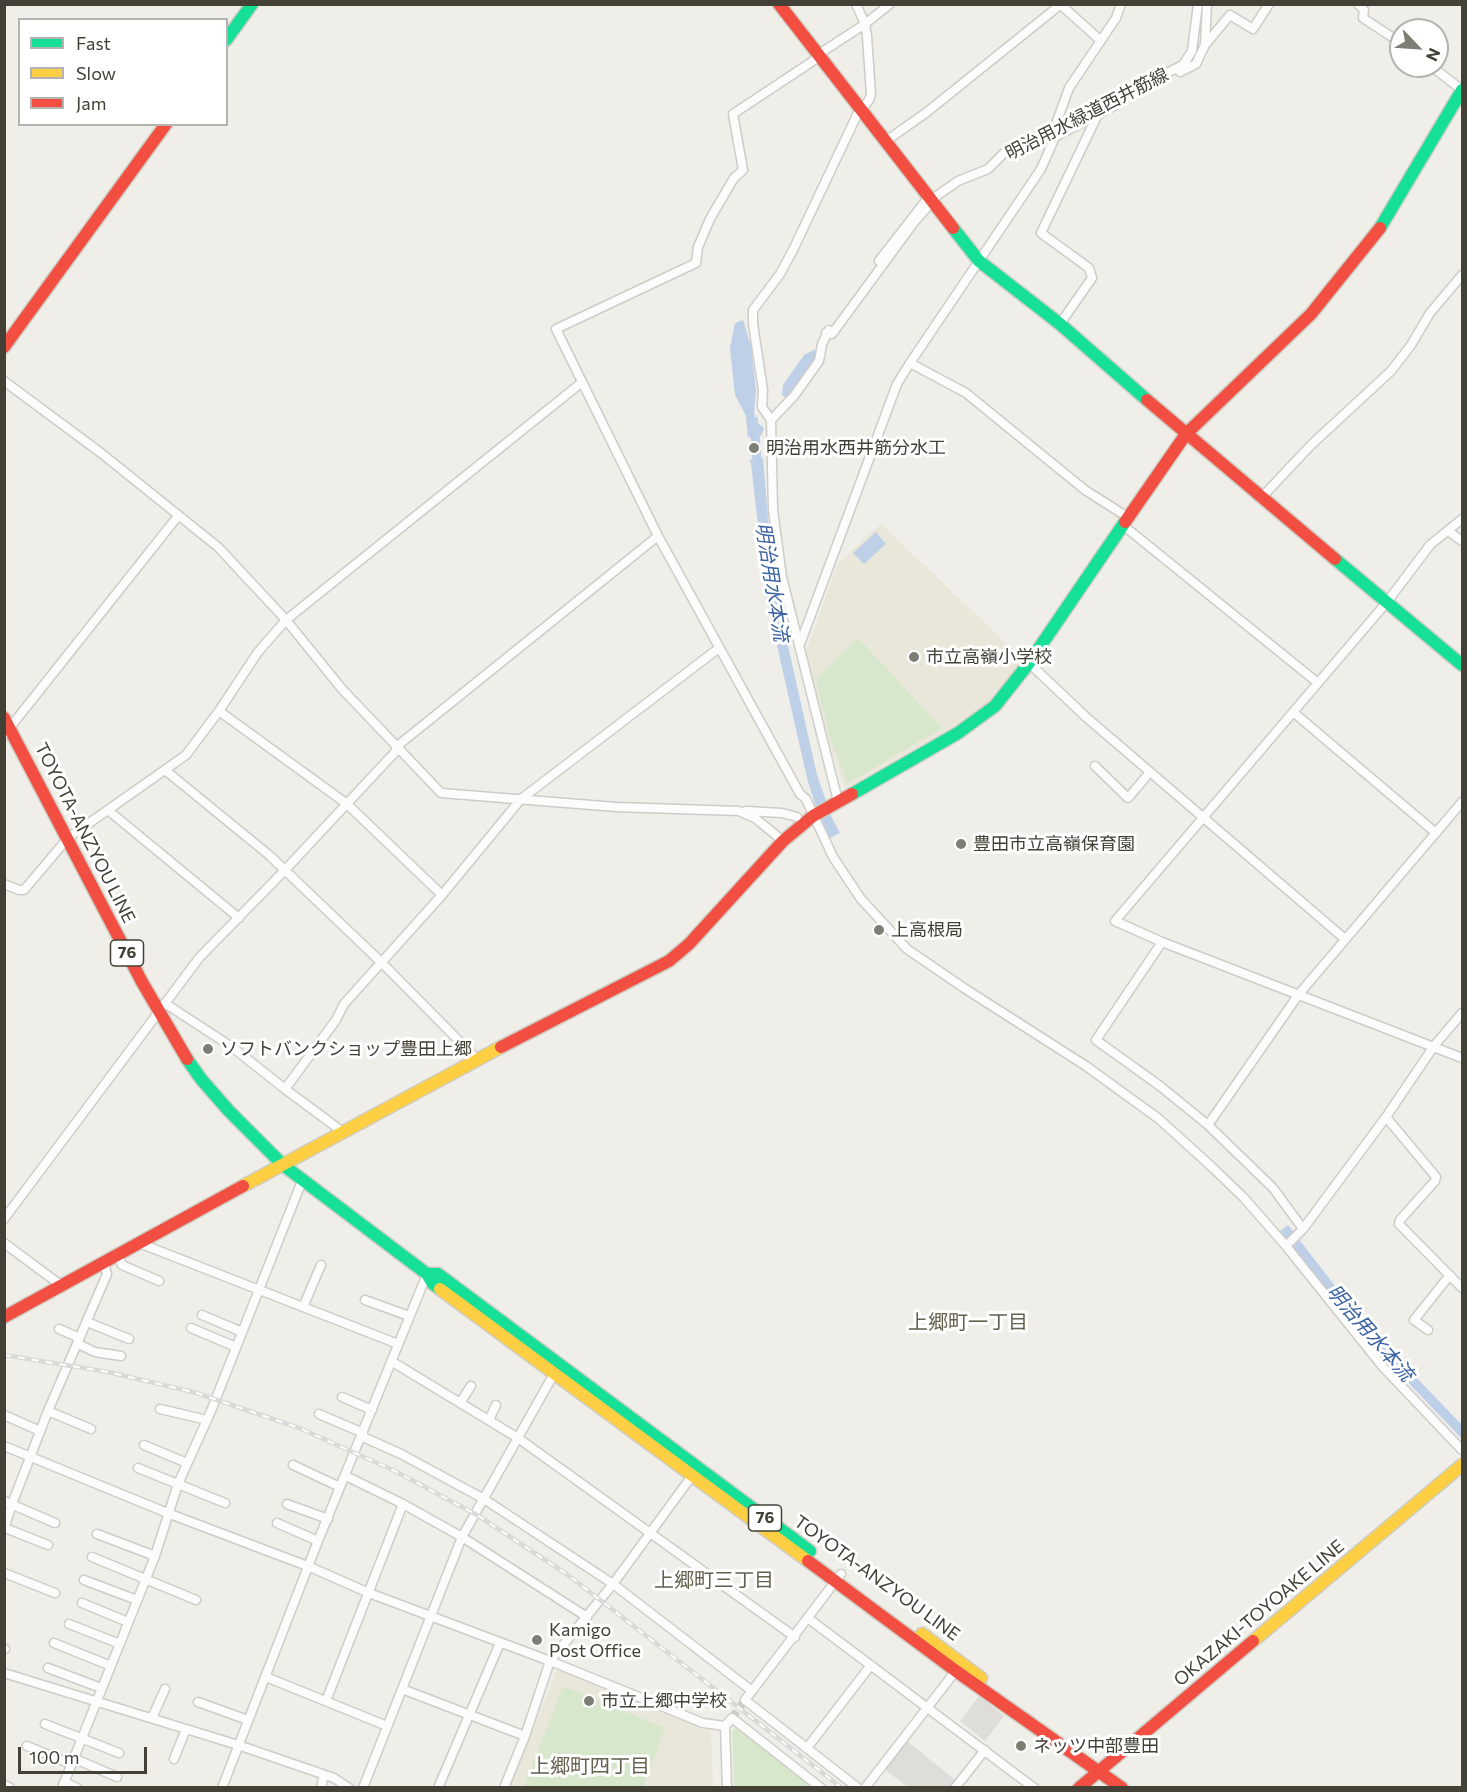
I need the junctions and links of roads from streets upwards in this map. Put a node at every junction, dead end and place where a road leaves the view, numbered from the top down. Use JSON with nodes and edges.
{"nodes":[{"id":1,"x":252,"y":4,"type":"edge"},
{"id":2,"x":779,"y":4,"type":"edge"},
{"id":3,"x":856,"y":4,"type":"edge"},
{"id":4,"x":890,"y":4,"type":"edge"},
{"id":5,"x":1121,"y":4,"type":"edge"},
{"id":6,"x":1198,"y":4,"type":"edge"},
{"id":7,"x":1207,"y":4,"type":"edge"},
{"id":8,"x":1269,"y":4,"type":"edge"},
{"id":9,"x":1358,"y":4,"type":"edge"},
{"id":10,"x":1060,"y":5,"type":"edge"},
{"id":11,"x":865,"y":24,"type":"junction"},
{"id":12,"x":1389,"y":35,"type":"edge"},
{"id":13,"x":228,"y":37,"type":"edge"},
{"id":14,"x":1100,"y":40,"type":"junction"},
{"id":15,"x":1204,"y":45,"type":"junction"},
{"id":16,"x":819,"y":54,"type":"junction"},
{"id":17,"x":1446,"y":78,"type":"edge"},
{"id":18,"x":1462,"y":90,"type":"edge"},
{"id":19,"x":862,"y":110,"type":"junction"},
{"id":20,"x":1099,"y":114,"type":"junction"},
{"id":21,"x":165,"y":126,"type":"edge"},
{"id":22,"x":1055,"y":133,"type":"junction"},
{"id":23,"x":886,"y":141,"type":"junction"},
{"id":24,"x":929,"y":200,"type":"junction"},
{"id":25,"x":979,"y":261,"type":"junction"},
{"id":26,"x":1462,"y":274,"type":"edge"},
{"id":27,"x":1060,"y":324,"type":"junction"},
{"id":28,"x":4,"y":347,"type":"edge"},
{"id":29,"x":909,"y":363,"type":"junction"},
{"id":30,"x":4,"y":381,"type":"edge"},
{"id":31,"x":581,"y":383,"type":"junction"},
{"id":32,"x":771,"y":420,"type":"junction"},
{"id":33,"x":1186,"y":434,"type":"junction"},
{"id":34,"x":1262,"y":497,"type":"junction"},
{"id":35,"x":178,"y":516,"type":"junction"},
{"id":36,"x":1462,"y":519,"type":"edge"},
{"id":37,"x":1127,"y":522,"type":"junction"},
{"id":38,"x":1448,"y":531,"type":"junction"},
{"id":39,"x":658,"y":536,"type":"junction"},
{"id":40,"x":1462,"y":541,"type":"edge"},
{"id":41,"x":1387,"y":602,"type":"junction"},
{"id":42,"x":286,"y":620,"type":"junction"},
{"id":43,"x":800,"y":645,"type":"junction"},
{"id":44,"x":719,"y":648,"type":"junction"},
{"id":45,"x":1029,"y":663,"type":"junction"},
{"id":46,"x":1462,"y":665,"type":"edge"},
{"id":47,"x":1318,"y":683,"type":"junction"},
{"id":48,"x":219,"y":711,"type":"junction"},
{"id":49,"x":1293,"y":712,"type":"junction"},
{"id":50,"x":6,"y":727,"type":"edge"},
{"id":51,"x":397,"y":748,"type":"junction"},
{"id":52,"x":1095,"y":766,"type":"dead end"},
{"id":53,"x":165,"y":770,"type":"junction"},
{"id":54,"x":1150,"y":772,"type":"junction"},
{"id":55,"x":521,"y":799,"type":"junction"},
{"id":56,"x":1462,"y":802,"type":"edge"},
{"id":57,"x":347,"y":804,"type":"junction"},
{"id":58,"x":825,"y":809,"type":"junction"},
{"id":59,"x":109,"y":811,"type":"junction"},
{"id":60,"x":739,"y":811,"type":"junction"},
{"id":61,"x":797,"y":817,"type":"dead end"},
{"id":62,"x":1203,"y":817,"type":"junction"},
{"id":63,"x":1436,"y":833,"type":"junction"},
{"id":64,"x":68,"y":838,"type":"junction"},
{"id":65,"x":783,"y":841,"type":"junction"},
{"id":66,"x":285,"y":870,"type":"junction"},
{"id":67,"x":4,"y":884,"type":"edge"},
{"id":68,"x":442,"y":895,"type":"junction"},
{"id":69,"x":238,"y":918,"type":"junction"},
{"id":70,"x":1345,"y":939,"type":"junction"},
{"id":71,"x":1162,"y":942,"type":"junction"},
{"id":72,"x":382,"y":963,"type":"junction"},
{"id":73,"x":1299,"y":994,"type":"junction"},
{"id":74,"x":163,"y":1008,"type":"junction"},
{"id":75,"x":1462,"y":1013,"type":"edge"},
{"id":76,"x":1434,"y":1046,"type":"junction"},
{"id":77,"x":1462,"y":1058,"type":"edge"},
{"id":78,"x":477,"y":1059,"type":"junction"},
{"id":79,"x":285,"y":1089,"type":"junction"},
{"id":80,"x":1386,"y":1117,"type":"junction"},
{"id":81,"x":1208,"y":1125,"type":"junction"},
{"id":82,"x":343,"y":1132,"type":"junction"},
{"id":83,"x":283,"y":1165,"type":"junction"},
{"id":84,"x":302,"y":1181,"type":"junction"},
{"id":85,"x":4,"y":1219,"type":"edge"},
{"id":86,"x":1301,"y":1232,"type":"junction"},
{"id":87,"x":4,"y":1244,"type":"edge"},
{"id":88,"x":140,"y":1244,"type":"junction"},
{"id":89,"x":1288,"y":1245,"type":"junction"},
{"id":90,"x":118,"y":1255,"type":"junction"},
{"id":91,"x":104,"y":1263,"type":"junction"},
{"id":92,"x":321,"y":1265,"type":"dead end"},
{"id":93,"x":427,"y":1274,"type":"junction"},
{"id":94,"x":1450,"y":1275,"type":"junction"},
{"id":95,"x":159,"y":1281,"type":"dead end"},
{"id":96,"x":62,"y":1286,"type":"junction"},
{"id":97,"x":1462,"y":1288,"type":"edge"},
{"id":98,"x":259,"y":1290,"type":"junction"},
{"id":99,"x":365,"y":1300,"type":"dead end"},
{"id":100,"x":303,"y":1307,"type":"junction"},
{"id":101,"x":202,"y":1314,"type":"dead end"},
{"id":102,"x":409,"y":1316,"type":"junction"},
{"id":103,"x":4,"y":1317,"type":"edge"},
{"id":104,"x":87,"y":1322,"type":"junction"},
{"id":105,"x":191,"y":1328,"type":"dead end"},
{"id":106,"x":59,"y":1329,"type":"dead end"},
{"id":107,"x":1428,"y":1330,"type":"dead end"},
{"id":108,"x":242,"y":1332,"type":"junction"},
{"id":109,"x":129,"y":1339,"type":"dead end"},
{"id":110,"x":79,"y":1341,"type":"junction"},
{"id":111,"x":398,"y":1344,"type":"junction"},
{"id":112,"x":236,"y":1347,"type":"junction"},
{"id":113,"x":121,"y":1356,"type":"dead end"},
{"id":114,"x":391,"y":1361,"type":"junction"},
{"id":115,"x":556,"y":1370,"type":"junction"},
{"id":116,"x":471,"y":1386,"type":"dead end"},
{"id":117,"x":342,"y":1397,"type":"dead end"},
{"id":118,"x":460,"y":1403,"type":"junction"},
{"id":119,"x":496,"y":1405,"type":"dead end"},
{"id":120,"x":160,"y":1409,"type":"dead end"},
{"id":121,"x":372,"y":1410,"type":"junction"},
{"id":122,"x":48,"y":1411,"type":"junction"},
{"id":123,"x":319,"y":1414,"type":"dead end"},
{"id":124,"x":4,"y":1415,"type":"edge"},
{"id":125,"x":207,"y":1420,"type":"junction"},
{"id":126,"x":489,"y":1420,"type":"junction"},
{"id":127,"x":91,"y":1429,"type":"dead end"},
{"id":128,"x":40,"y":1431,"type":"junction"},
{"id":129,"x":362,"y":1434,"type":"junction"},
{"id":130,"x":518,"y":1438,"type":"junction"},
{"id":131,"x":144,"y":1445,"type":"dead end"},
{"id":132,"x":4,"y":1446,"type":"edge"},
{"id":133,"x":1462,"y":1450,"type":"edge"},
{"id":134,"x":30,"y":1456,"type":"junction"},
{"id":135,"x":187,"y":1463,"type":"junction"},
{"id":136,"x":293,"y":1465,"type":"dead end"},
{"id":137,"x":1462,"y":1466,"type":"edge"},
{"id":138,"x":138,"y":1468,"type":"dead end"},
{"id":139,"x":695,"y":1472,"type":"junction"},
{"id":140,"x":346,"y":1476,"type":"junction"},
{"id":141,"x":178,"y":1484,"type":"junction"},
{"id":142,"x":340,"y":1487,"type":"junction"},
{"id":143,"x":484,"y":1498,"type":"junction"},
{"id":144,"x":8,"y":1502,"type":"edge"},
{"id":145,"x":225,"y":1503,"type":"dead end"},
{"id":146,"x":287,"y":1503,"type":"dead end"},
{"id":147,"x":403,"y":1504,"type":"junction"},
{"id":148,"x":170,"y":1514,"type":"junction"},
{"id":149,"x":328,"y":1519,"type":"junction"},
{"id":150,"x":55,"y":1523,"type":"dead end"},
{"id":151,"x":277,"y":1523,"type":"dead end"},
{"id":152,"x":5,"y":1528,"type":"edge"},
{"id":153,"x":651,"y":1533,"type":"junction"},
{"id":154,"x":97,"y":1534,"type":"dead end"},
{"id":155,"x":462,"y":1537,"type":"junction"},
{"id":156,"x":318,"y":1541,"type":"junction"},
{"id":157,"x":48,"y":1545,"type":"dead end"},
{"id":158,"x":155,"y":1556,"type":"junction"},
{"id":159,"x":92,"y":1557,"type":"dead end"},
{"id":160,"x":310,"y":1567,"type":"junction"},
{"id":161,"x":4,"y":1573,"type":"edge"},
{"id":162,"x":839,"y":1578,"type":"junction"},
{"id":163,"x":146,"y":1579,"type":"junction"},
{"id":164,"x":84,"y":1580,"type":"dead end"},
{"id":165,"x":612,"y":1584,"type":"junction"},
{"id":166,"x":55,"y":1593,"type":"dead end"},
{"id":167,"x":369,"y":1593,"type":"junction"},
{"id":168,"x":137,"y":1600,"type":"junction"},
{"id":169,"x":196,"y":1600,"type":"dead end"},
{"id":170,"x":82,"y":1603,"type":"dead end"},
{"id":171,"x":430,"y":1616,"type":"junction"},
{"id":172,"x":587,"y":1617,"type":"junction"},
{"id":173,"x":809,"y":1619,"type":"junction"},
{"id":174,"x":128,"y":1622,"type":"junction"},
{"id":175,"x":69,"y":1624,"type":"dead end"},
{"id":176,"x":795,"y":1637,"type":"junction"},
{"id":177,"x":500,"y":1642,"type":"junction"},
{"id":178,"x":54,"y":1643,"type":"dead end"},
{"id":179,"x":120,"y":1644,"type":"junction"},
{"id":180,"x":550,"y":1661,"type":"junction"},
{"id":181,"x":871,"y":1665,"type":"junction"},
{"id":182,"x":111,"y":1666,"type":"junction"},
{"id":183,"x":959,"y":1667,"type":"junction"},
{"id":184,"x":48,"y":1668,"type":"dead end"},
{"id":185,"x":4,"y":1673,"type":"edge"},
{"id":186,"x":266,"y":1677,"type":"junction"},
{"id":187,"x":102,"y":1688,"type":"junction"},
{"id":188,"x":165,"y":1689,"type":"dead end"},
{"id":189,"x":402,"y":1689,"type":"junction"},
{"id":190,"x":752,"y":1691,"type":"junction"},
{"id":191,"x":96,"y":1701,"type":"junction"},
{"id":192,"x":326,"y":1701,"type":"junction"},
{"id":193,"x":198,"y":1702,"type":"dead end"},
{"id":194,"x":927,"y":1706,"type":"junction"},
{"id":195,"x":469,"y":1713,"type":"junction"},
{"id":196,"x":152,"y":1719,"type":"junction"},
{"id":197,"x":248,"y":1720,"type":"junction"},
{"id":198,"x":45,"y":1724,"type":"dead end"},
{"id":199,"x":387,"y":1726,"type":"junction"},
{"id":200,"x":725,"y":1726,"type":"junction"},
{"id":201,"x":186,"y":1729,"type":"junction"},
{"id":202,"x":525,"y":1736,"type":"junction"},
{"id":203,"x":81,"y":1739,"type":"junction"},
{"id":204,"x":238,"y":1745,"type":"junction"},
{"id":205,"x":27,"y":1746,"type":"dead end"},
{"id":206,"x":807,"y":1748,"type":"junction"},
{"id":207,"x":984,"y":1750,"type":"junction"},
{"id":208,"x":119,"y":1753,"type":"dead end"},
{"id":209,"x":174,"y":1758,"type":"dead end"},
{"id":210,"x":72,"y":1761,"type":"junction"},
{"id":211,"x":1099,"y":1770,"type":"junction"},
{"id":212,"x":324,"y":1774,"type":"junction"},
{"id":213,"x":117,"y":1777,"type":"dead end"},
{"id":214,"x":5,"y":1785,"type":"edge"},
{"id":215,"x":63,"y":1785,"type":"edge"},
{"id":216,"x":10,"y":1788,"type":"edge"},
{"id":217,"x":76,"y":1788,"type":"edge"},
{"id":218,"x":222,"y":1788,"type":"edge"},
{"id":219,"x":321,"y":1788,"type":"edge"},
{"id":220,"x":350,"y":1788,"type":"edge"},
{"id":221,"x":363,"y":1788,"type":"edge"},
{"id":222,"x":438,"y":1788,"type":"edge"},
{"id":223,"x":504,"y":1788,"type":"edge"},
{"id":224,"x":727,"y":1788,"type":"edge"},
{"id":225,"x":821,"y":1788,"type":"edge"},
{"id":226,"x":858,"y":1788,"type":"edge"},
{"id":227,"x":865,"y":1788,"type":"edge"},
{"id":228,"x":955,"y":1788,"type":"edge"},
{"id":229,"x":1034,"y":1788,"type":"edge"},
{"id":230,"x":1079,"y":1788,"type":"edge"},
{"id":231,"x":1122,"y":1788,"type":"edge"}],
"edges":[{"from":1,"to":13,"type":"street"},
{"from":2,"to":16,"type":"street"},
{"from":3,"to":11,"type":"street"},
{"from":4,"to":11,"type":"street"},
{"from":5,"to":14,"type":"street"},
{"from":6,"to":22,"type":"street","name":"明治用水緑道西井筋線"},
{"from":7,"to":15,"type":"street"},
{"from":8,"to":15,"type":"street"},
{"from":9,"to":12,"type":"street"},
{"from":10,"to":14,"type":"street"},
{"from":10,"to":23,"type":"street"},
{"from":11,"to":16,"type":"street"},
{"from":11,"to":19,"type":"street"},
{"from":14,"to":22,"type":"street"},
{"from":15,"to":20,"type":"street"},
{"from":16,"to":19,"type":"street"},
{"from":16,"to":31,"type":"street"},
{"from":17,"to":18,"type":"street"},
{"from":18,"to":33,"type":"street"},
{"from":19,"to":23,"type":"street"},
{"from":19,"to":32,"type":"street"},
{"from":20,"to":22,"type":"street"},
{"from":20,"to":27,"type":"street"},
{"from":21,"to":28,"type":"street"},
{"from":22,"to":24,"type":"street","name":"明治用水緑道西井筋線"},
{"from":22,"to":25,"type":"street"},
{"from":23,"to":24,"type":"street"},
{"from":24,"to":25,"type":"street"},
{"from":24,"to":32,"type":"street","name":"明治用水緑道西井筋線"},
{"from":25,"to":27,"type":"street"},
{"from":25,"to":29,"type":"street"},
{"from":26,"to":34,"type":"street"},
{"from":27,"to":33,"type":"street"},
{"from":29,"to":37,"type":"street"},
{"from":29,"to":43,"type":"street"},
{"from":30,"to":35,"type":"street"},
{"from":31,"to":39,"type":"street"},
{"from":31,"to":42,"type":"street"},
{"from":32,"to":43,"type":"street"},
{"from":33,"to":34,"type":"street"},
{"from":33,"to":37,"type":"street"},
{"from":34,"to":41,"type":"street"},
{"from":35,"to":42,"type":"street"},
{"from":35,"to":50,"type":"street"},
{"from":36,"to":38,"type":"street"},
{"from":37,"to":45,"type":"street"},
{"from":37,"to":47,"type":"street"},
{"from":38,"to":40,"type":"street"},
{"from":38,"to":41,"type":"street"},
{"from":39,"to":44,"type":"street"},
{"from":39,"to":51,"type":"street"},
{"from":41,"to":46,"type":"street"},
{"from":41,"to":47,"type":"street"},
{"from":42,"to":48,"type":"street"},
{"from":42,"to":51,"type":"street"},
{"from":43,"to":58,"type":"street"},
{"from":44,"to":55,"type":"street"},
{"from":44,"to":58,"type":"street"},
{"from":45,"to":54,"type":"street"},
{"from":45,"to":58,"type":"street"},
{"from":47,"to":49,"type":"street"},
{"from":48,"to":53,"type":"street"},
{"from":48,"to":57,"type":"street"},
{"from":49,"to":62,"type":"street"},
{"from":49,"to":63,"type":"street"},
{"from":50,"to":64,"type":"street","name":"TOYOTA-ANZYOU LINE","number":"76"},
{"from":51,"to":55,"type":"street"},
{"from":51,"to":57,"type":"street"},
{"from":52,"to":54,"type":"street"},
{"from":53,"to":59,"type":"street"},
{"from":53,"to":66,"type":"street"},
{"from":54,"to":62,"type":"street"},
{"from":55,"to":60,"type":"street"},
{"from":55,"to":68,"type":"street"},
{"from":56,"to":63,"type":"street"},
{"from":57,"to":66,"type":"street"},
{"from":57,"to":68,"type":"street"},
{"from":58,"to":65,"type":"street"},
{"from":58,"to":89,"type":"street"},
{"from":59,"to":64,"type":"street"},
{"from":59,"to":69,"type":"street"},
{"from":60,"to":61,"type":"street"},
{"from":60,"to":65,"type":"street"},
{"from":62,"to":70,"type":"street"},
{"from":62,"to":71,"type":"street"},
{"from":63,"to":70,"type":"street"},
{"from":64,"to":67,"type":"street"},
{"from":64,"to":74,"type":"street","name":"TOYOTA-ANZYOU LINE","number":"76"},
{"from":65,"to":78,"type":"street"},
{"from":66,"to":69,"type":"street"},
{"from":66,"to":72,"type":"street"},
{"from":68,"to":72,"type":"street"},
{"from":69,"to":74,"type":"street"},
{"from":70,"to":73,"type":"street"},
{"from":71,"to":73,"type":"street"},
{"from":71,"to":81,"type":"street"},
{"from":72,"to":78,"type":"street"},
{"from":72,"to":79,"type":"street"},
{"from":73,"to":76,"type":"street"},
{"from":73,"to":81,"type":"street"},
{"from":74,"to":79,"type":"street"},
{"from":74,"to":83,"type":"street","name":"TOYOTA-ANZYOU LINE","number":"76"},
{"from":74,"to":85,"type":"street"},
{"from":75,"to":76,"type":"street"},
{"from":76,"to":77,"type":"street"},
{"from":76,"to":80,"type":"street"},
{"from":78,"to":82,"type":"street"},
{"from":79,"to":82,"type":"street"},
{"from":80,"to":86,"type":"street"},
{"from":80,"to":94,"type":"street"},
{"from":81,"to":86,"type":"street"},
{"from":82,"to":83,"type":"street"},
{"from":83,"to":84,"type":"street","name":"TOYOTA-ANZYOU LINE","number":"76"},
{"from":83,"to":88,"type":"street"},
{"from":84,"to":93,"type":"street","name":"TOYOTA-ANZYOU LINE","number":"76"},
{"from":84,"to":98,"type":"street"},
{"from":86,"to":89,"type":"street"},
{"from":87,"to":96,"type":"street"},
{"from":88,"to":90,"type":"street"},
{"from":88,"to":98,"type":"street"},
{"from":89,"to":133,"type":"street"},
{"from":90,"to":91,"type":"street"},
{"from":90,"to":95,"type":"street"},
{"from":91,"to":96,"type":"street"},
{"from":91,"to":104,"type":"street"},
{"from":92,"to":100,"type":"street"},
{"from":93,"to":102,"type":"street"},
{"from":93,"to":115,"type":"street","name":"TOYOTA-ANZYOU LINE","number":"76"},
{"from":94,"to":97,"type":"street"},
{"from":94,"to":107,"type":"street"},
{"from":96,"to":103,"type":"street"},
{"from":98,"to":100,"type":"street"},
{"from":98,"to":108,"type":"street"},
{"from":99,"to":102,"type":"street"},
{"from":100,"to":111,"type":"street"},
{"from":101,"to":108,"type":"street"},
{"from":102,"to":111,"type":"street"},
{"from":104,"to":109,"type":"street"},
{"from":104,"to":110,"type":"street"},
{"from":105,"to":112,"type":"street"},
{"from":106,"to":110,"type":"street"},
{"from":108,"to":112,"type":"street"},
{"from":110,"to":113,"type":"street"},
{"from":110,"to":122,"type":"street"},
{"from":111,"to":114,"type":"street"},
{"from":112,"to":125,"type":"street"},
{"from":114,"to":118,"type":"street"},
{"from":114,"to":121,"type":"street"},
{"from":115,"to":130,"type":"street"},
{"from":115,"to":139,"type":"street","name":"TOYOTA-ANZYOU LINE","number":"76"},
{"from":116,"to":118,"type":"street"},
{"from":117,"to":121,"type":"street"},
{"from":118,"to":126,"type":"street"},
{"from":119,"to":126,"type":"street"},
{"from":120,"to":125,"type":"street"},
{"from":121,"to":129,"type":"street"},
{"from":122,"to":127,"type":"street"},
{"from":122,"to":128,"type":"street"},
{"from":123,"to":129,"type":"street"},
{"from":124,"to":128,"type":"street"},
{"from":125,"to":135,"type":"street"},
{"from":126,"to":130,"type":"street"},
{"from":128,"to":134,"type":"street"},
{"from":129,"to":140,"type":"street"},
{"from":129,"to":143,"type":"street"},
{"from":130,"to":143,"type":"street"},
{"from":130,"to":153,"type":"street"},
{"from":131,"to":135,"type":"street"},
{"from":132,"to":134,"type":"street"},
{"from":134,"to":144,"type":"street"},
{"from":134,"to":148,"type":"street"},
{"from":135,"to":141,"type":"street"},
{"from":136,"to":142,"type":"street"},
{"from":137,"to":211,"type":"street","name":"OKAZAKI-TOYOAKE LINE"},
{"from":138,"to":141,"type":"street"},
{"from":139,"to":153,"type":"street"},
{"from":139,"to":162,"type":"street","name":"TOYOTA-ANZYOU LINE","number":"76"},
{"from":140,"to":142,"type":"street"},
{"from":140,"to":147,"type":"street"},
{"from":141,"to":145,"type":"street"},
{"from":141,"to":148,"type":"street"},
{"from":142,"to":149,"type":"street"},
{"from":143,"to":155,"type":"street"},
{"from":143,"to":165,"type":"street"},
{"from":144,"to":150,"type":"street"},
{"from":144,"to":152,"type":"street"},
{"from":146,"to":149,"type":"street"},
{"from":147,"to":155,"type":"street"},
{"from":147,"to":167,"type":"street"},
{"from":148,"to":158,"type":"street"},
{"from":148,"to":160,"type":"street"},
{"from":149,"to":156,"type":"street"},
{"from":151,"to":156,"type":"street"},
{"from":152,"to":157,"type":"street"},
{"from":153,"to":165,"type":"street"},
{"from":153,"to":176,"type":"street"},
{"from":154,"to":158,"type":"street"},
{"from":155,"to":171,"type":"street"},
{"from":155,"to":172,"type":"street"},
{"from":156,"to":160,"type":"street"},
{"from":158,"to":163,"type":"street"},
{"from":159,"to":163,"type":"street"},
{"from":160,"to":167,"type":"street"},
{"from":160,"to":186,"type":"street"},
{"from":161,"to":166,"type":"street"},
{"from":162,"to":173,"type":"street"},
{"from":162,"to":183,"type":"street","name":"TOYOTA-ANZYOU LINE","number":"76"},
{"from":163,"to":168,"type":"street"},
{"from":163,"to":169,"type":"street"},
{"from":164,"to":168,"type":"street"},
{"from":165,"to":172,"type":"street"},
{"from":165,"to":190,"type":"street"},
{"from":167,"to":171,"type":"street"},
{"from":167,"to":192,"type":"street"},
{"from":168,"to":174,"type":"street"},
{"from":170,"to":174,"type":"street"},
{"from":171,"to":177,"type":"street"},
{"from":171,"to":189,"type":"street"},
{"from":172,"to":180,"type":"street"},
{"from":173,"to":176,"type":"street"},
{"from":173,"to":181,"type":"street"},
{"from":174,"to":179,"type":"street"},
{"from":175,"to":179,"type":"street"},
{"from":176,"to":190,"type":"street"},
{"from":177,"to":180,"type":"street"},
{"from":177,"to":195,"type":"street"},
{"from":178,"to":182,"type":"street"},
{"from":179,"to":182,"type":"street"},
{"from":180,"to":200,"type":"street"},
{"from":180,"to":202,"type":"street"},
{"from":181,"to":194,"type":"street"},
{"from":181,"to":206,"type":"street"},
{"from":182,"to":187,"type":"street"},
{"from":183,"to":194,"type":"street"},
{"from":183,"to":211,"type":"street","name":"TOYOTA-ANZYOU LINE","number":"76"},
{"from":184,"to":187,"type":"street"},
{"from":185,"to":191,"type":"street"},
{"from":186,"to":192,"type":"street"},
{"from":186,"to":197,"type":"street"},
{"from":187,"to":191,"type":"street"},
{"from":188,"to":196,"type":"street"},
{"from":189,"to":195,"type":"street"},
{"from":189,"to":199,"type":"street"},
{"from":190,"to":206,"type":"street"},
{"from":191,"to":196,"type":"street"},
{"from":191,"to":203,"type":"street"},
{"from":192,"to":199,"type":"street"},
{"from":193,"to":197,"type":"street"},
{"from":194,"to":207,"type":"street"},
{"from":194,"to":227,"type":"street"},
{"from":195,"to":202,"type":"street"},
{"from":195,"to":222,"type":"street"},
{"from":196,"to":201,"type":"street"},
{"from":197,"to":204,"type":"street"},
{"from":198,"to":203,"type":"street"},
{"from":199,"to":221,"type":"street"},
{"from":200,"to":224,"type":"street"},
{"from":200,"to":225,"type":"street"},
{"from":201,"to":204,"type":"street"},
{"from":201,"to":209,"type":"street"},
{"from":202,"to":223,"type":"street"},
{"from":203,"to":208,"type":"street"},
{"from":203,"to":210,"type":"street"},
{"from":204,"to":212,"type":"street"},
{"from":204,"to":218,"type":"street"},
{"from":205,"to":210,"type":"street"},
{"from":206,"to":226,"type":"street"},
{"from":207,"to":228,"type":"street"},
{"from":207,"to":229,"type":"street"},
{"from":210,"to":213,"type":"street"},
{"from":210,"to":215,"type":"street"},
{"from":211,"to":230,"type":"street","name":"OKAZAKI-TOYOAKE LINE"},
{"from":211,"to":231,"type":"street","name":"TOYOTA-ANZYOU LINE","number":"76"},
{"from":212,"to":219,"type":"street"},
{"from":212,"to":220,"type":"street"},
{"from":214,"to":216,"type":"street"},
{"from":215,"to":217,"type":"street"}]}
